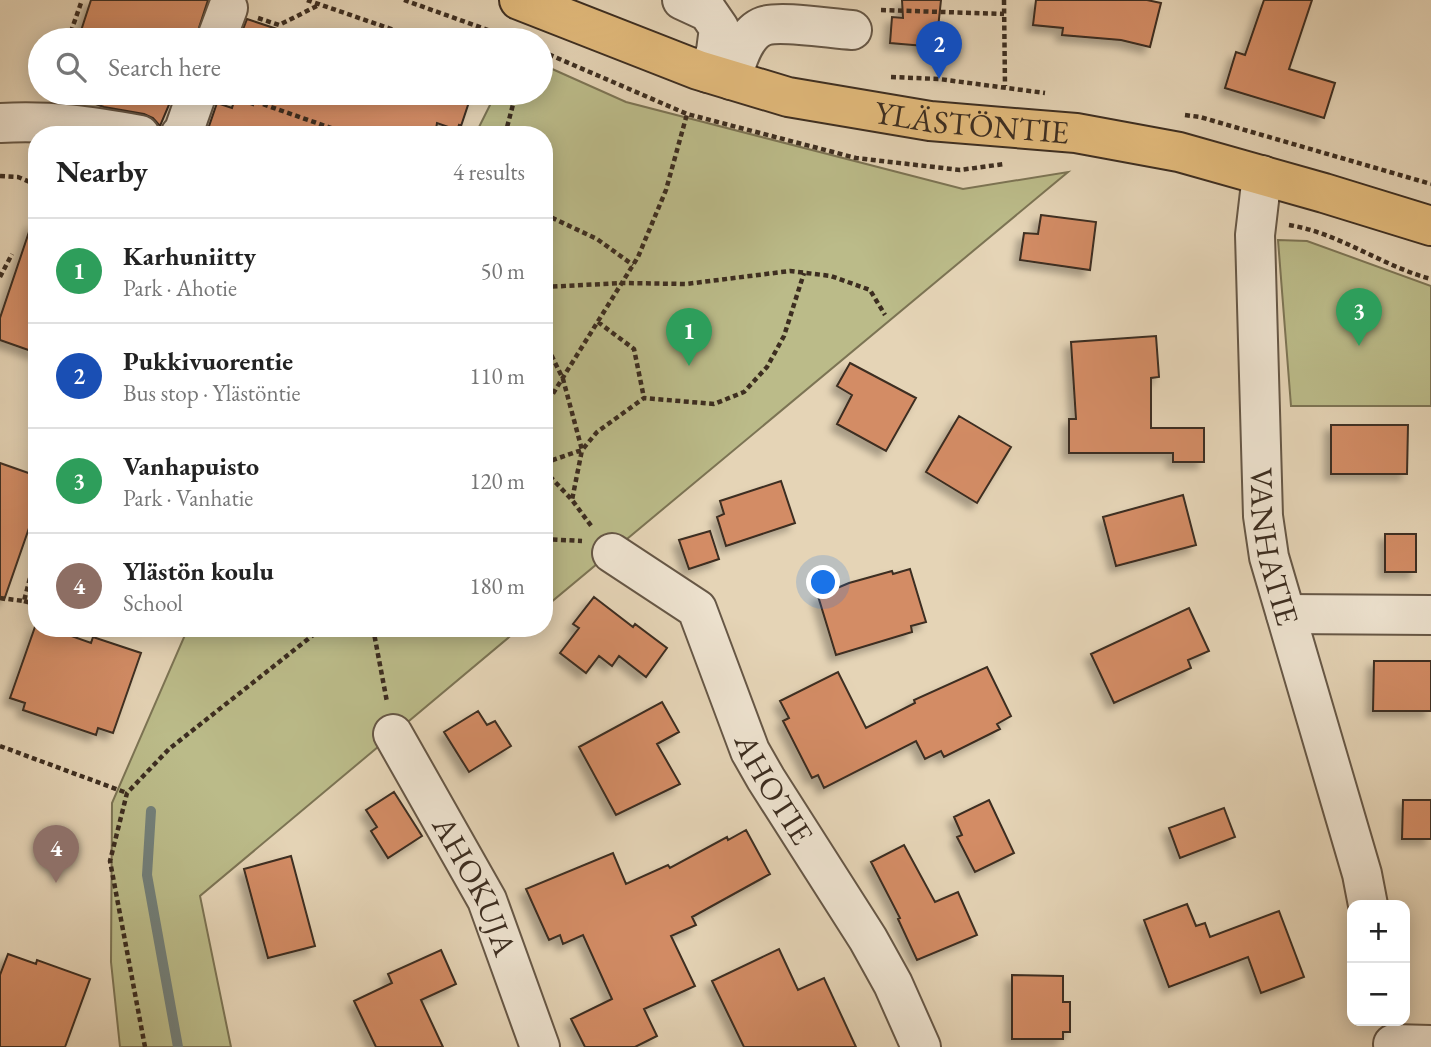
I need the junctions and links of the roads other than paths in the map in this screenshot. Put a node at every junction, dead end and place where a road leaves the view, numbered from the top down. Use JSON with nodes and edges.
{"nodes":[{"id":1,"x":519,"y":0,"type":"edge"},
{"id":2,"x":682,"y":0,"type":"edge"},
{"id":3,"x":866,"y":20,"type":"road end"},
{"id":4,"x":719,"y":77,"type":"junction"},
{"id":5,"x":193,"y":105,"type":"edge"},
{"id":6,"x":0,"y":123,"type":"edge"},
{"id":7,"x":93,"y":126,"type":"edge"},
{"id":8,"x":185,"y":126,"type":"edge"},
{"id":9,"x":1262,"y":175,"type":"junction"},
{"id":10,"x":1431,"y":226,"type":"edge"},
{"id":11,"x":612,"y":553,"type":"road end"},
{"id":12,"x":1286,"y":614,"type":"junction"},
{"id":13,"x":1431,"y":615,"type":"edge"},
{"id":14,"x":393,"y":734,"type":"road end"},
{"id":15,"x":1367,"y":900,"type":"edge"},
{"id":16,"x":1391,"y":1037,"type":"edge"},
{"id":17,"x":1431,"y":1045,"type":"edge"},
{"id":18,"x":540,"y":1047,"type":"edge"},
{"id":19,"x":921,"y":1047,"type":"edge"}],
"edges":[{"from":1,"to":4,"type":"main road","name":"YLÄSTÖNTIE"},
{"from":2,"to":4,"type":"street"},
{"from":3,"to":4,"type":"street"},
{"from":4,"to":9,"type":"main road","name":"YLÄSTÖNTIE"},
{"from":5,"to":8,"type":"street"},
{"from":6,"to":7,"type":"street"},
{"from":9,"to":10,"type":"main road","name":"YLÄSTÖNTIE"},
{"from":9,"to":12,"type":"street","name":"VANHATIE"},
{"from":11,"to":19,"type":"street","name":"AHOTIE"},
{"from":12,"to":13,"type":"street"},
{"from":12,"to":15,"type":"street","name":"VANHATIE"},
{"from":14,"to":18,"type":"street","name":"AHOKUJA"},
{"from":16,"to":17,"type":"street"}]}
